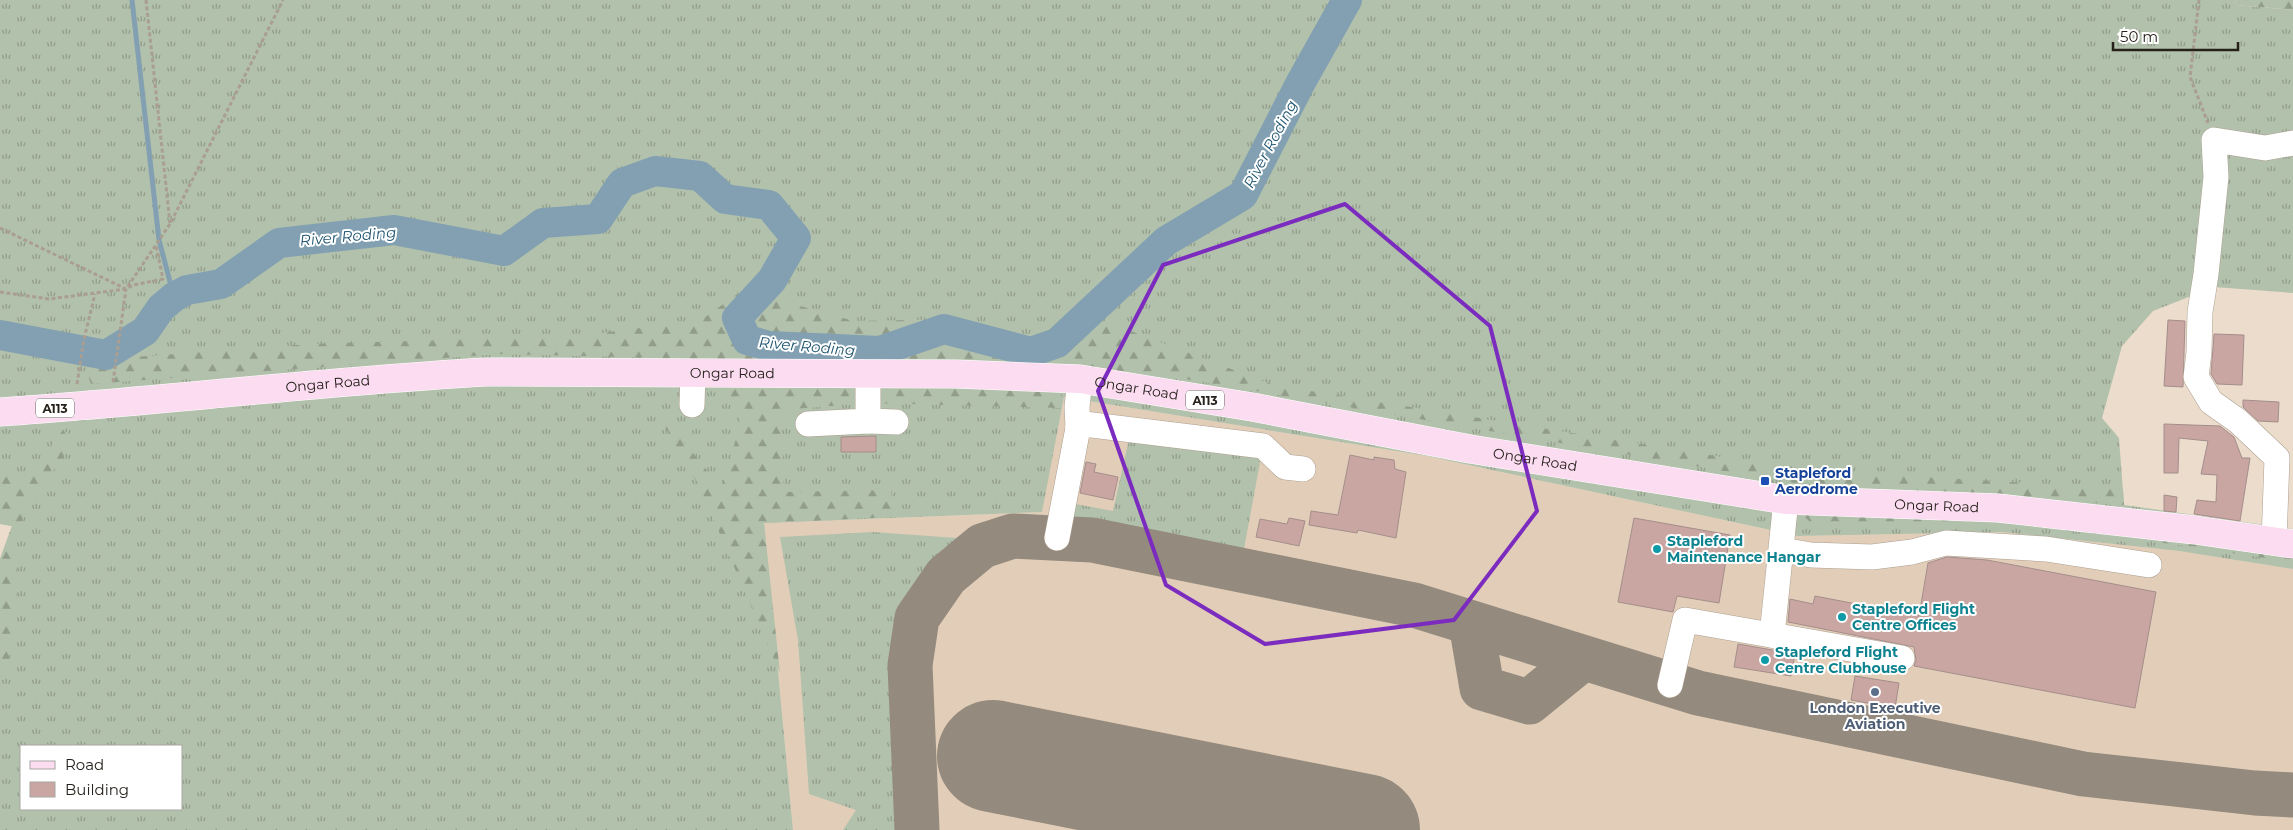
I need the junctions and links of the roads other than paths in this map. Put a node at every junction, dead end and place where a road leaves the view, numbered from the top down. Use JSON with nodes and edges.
{"nodes":[{"id":1,"x":2293,"y":143,"type":"edge"},
{"id":2,"x":693,"y":372,"type":"junction"},
{"id":3,"x":868,"y":374,"type":"junction"},
{"id":4,"x":1080,"y":379,"type":"junction"},
{"id":5,"x":692,"y":405,"type":"dead end"},
{"id":6,"x":0,"y":412,"type":"edge"},
{"id":7,"x":868,"y":422,"type":"junction"},
{"id":8,"x":896,"y":422,"type":"dead end"},
{"id":9,"x":808,"y":424,"type":"dead end"},
{"id":10,"x":1078,"y":428,"type":"junction"},
{"id":11,"x":1303,"y":469,"type":"dead end"},
{"id":12,"x":1786,"y":500,"type":"junction"},
{"id":13,"x":1057,"y":538,"type":"dead end"},
{"id":14,"x":2284,"y":543,"type":"edge"},
{"id":15,"x":1782,"y":550,"type":"junction"},
{"id":16,"x":2148,"y":565,"type":"dead end"},
{"id":17,"x":1772,"y":635,"type":"junction"},
{"id":18,"x":1902,"y":658,"type":"dead end"},
{"id":19,"x":1670,"y":685,"type":"dead end"}],
"edges":[{"from":1,"to":14,"type":"lane"},
{"from":2,"to":3,"type":"main road","name":"Ongar Road","number":"A113"},
{"from":2,"to":5,"type":"lane"},
{"from":2,"to":6,"type":"main road","name":"Ongar Road","number":"A113"},
{"from":3,"to":4,"type":"main road","name":"Ongar Road","number":"A113"},
{"from":3,"to":7,"type":"lane"},
{"from":4,"to":10,"type":"lane"},
{"from":4,"to":12,"type":"main road","name":"Ongar Road","number":"A113"},
{"from":7,"to":8,"type":"lane"},
{"from":7,"to":9,"type":"lane"},
{"from":10,"to":11,"type":"lane"},
{"from":10,"to":13,"type":"lane"},
{"from":12,"to":14,"type":"main road","name":"Ongar Road","number":"A113"},
{"from":12,"to":15,"type":"lane"},
{"from":15,"to":16,"type":"lane"},
{"from":15,"to":17,"type":"lane"},
{"from":17,"to":18,"type":"lane"},
{"from":17,"to":19,"type":"lane"}]}
